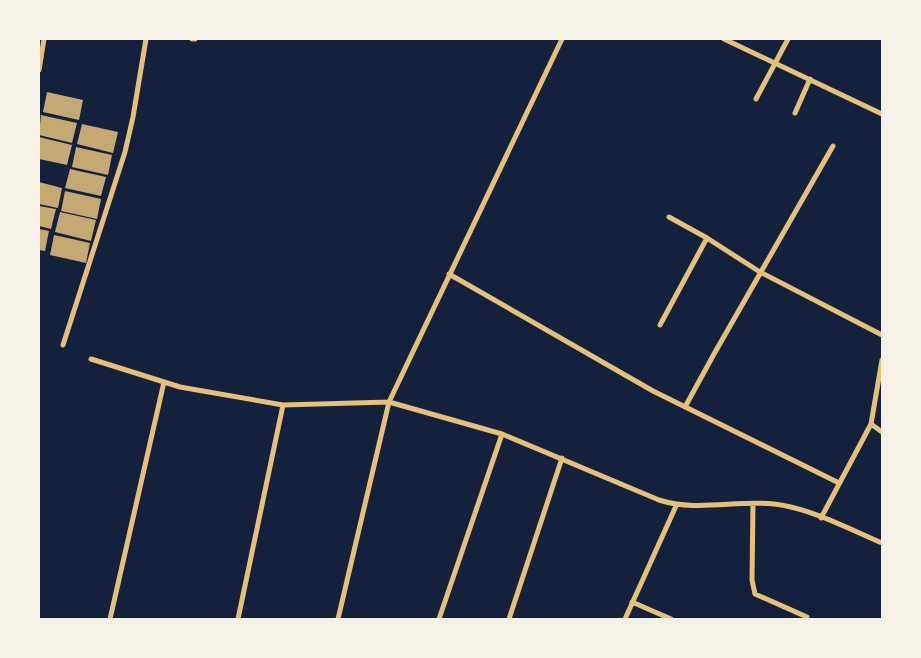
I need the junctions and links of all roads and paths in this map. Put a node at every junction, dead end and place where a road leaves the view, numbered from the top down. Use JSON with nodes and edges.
{"nodes":[{"id":1,"x":44,"y":39,"type":"edge"},
{"id":2,"x":146,"y":39,"type":"edge"},
{"id":3,"x":562,"y":39,"type":"edge"},
{"id":4,"x":724,"y":39,"type":"edge"},
{"id":5,"x":788,"y":39,"type":"edge"},
{"id":6,"x":775,"y":62,"type":"junction"},
{"id":7,"x":39,"y":70,"type":"edge"},
{"id":8,"x":810,"y":79,"type":"junction"},
{"id":9,"x":756,"y":99,"type":"dead end"},
{"id":10,"x":795,"y":113,"type":"dead end"},
{"id":11,"x":882,"y":114,"type":"edge"},
{"id":12,"x":833,"y":146,"type":"dead end"},
{"id":13,"x":669,"y":216,"type":"dead end"},
{"id":14,"x":707,"y":238,"type":"junction"},
{"id":15,"x":760,"y":272,"type":"junction"},
{"id":16,"x":449,"y":274,"type":"junction"},
{"id":17,"x":660,"y":325,"type":"dead end"},
{"id":18,"x":882,"y":335,"type":"edge"},
{"id":19,"x":63,"y":345,"type":"dead end"},
{"id":20,"x":91,"y":359,"type":"dead end"},
{"id":21,"x":882,"y":360,"type":"edge"},
{"id":22,"x":164,"y":382,"type":"junction"},
{"id":23,"x":389,"y":402,"type":"junction"},
{"id":24,"x":284,"y":405,"type":"junction"},
{"id":25,"x":686,"y":407,"type":"junction"},
{"id":26,"x":872,"y":424,"type":"junction"},
{"id":27,"x":882,"y":432,"type":"edge"},
{"id":28,"x":502,"y":434,"type":"junction"},
{"id":29,"x":562,"y":458,"type":"junction"},
{"id":30,"x":840,"y":483,"type":"junction"},
{"id":31,"x":753,"y":504,"type":"junction"},
{"id":32,"x":676,"y":506,"type":"junction"},
{"id":33,"x":821,"y":518,"type":"junction"},
{"id":34,"x":882,"y":543,"type":"edge"},
{"id":35,"x":632,"y":602,"type":"junction"},
{"id":36,"x":807,"y":617,"type":"dead end"},
{"id":37,"x":110,"y":619,"type":"edge"},
{"id":38,"x":238,"y":619,"type":"edge"},
{"id":39,"x":338,"y":619,"type":"edge"},
{"id":40,"x":439,"y":619,"type":"edge"},
{"id":41,"x":509,"y":619,"type":"edge"},
{"id":42,"x":625,"y":619,"type":"edge"},
{"id":43,"x":671,"y":619,"type":"edge"}],
"edges":[{"from":1,"to":7,"type":"street"},
{"from":2,"to":19,"type":"street"},
{"from":3,"to":16,"type":"street"},
{"from":4,"to":6,"type":"street"},
{"from":5,"to":6,"type":"street"},
{"from":6,"to":8,"type":"street"},
{"from":6,"to":9,"type":"street"},
{"from":8,"to":10,"type":"street"},
{"from":8,"to":11,"type":"street"},
{"from":12,"to":15,"type":"street"},
{"from":13,"to":14,"type":"street"},
{"from":14,"to":15,"type":"street"},
{"from":14,"to":17,"type":"street"},
{"from":15,"to":18,"type":"street"},
{"from":15,"to":25,"type":"street"},
{"from":16,"to":23,"type":"street"},
{"from":16,"to":25,"type":"street"},
{"from":20,"to":22,"type":"street"},
{"from":21,"to":26,"type":"street"},
{"from":22,"to":24,"type":"street"},
{"from":22,"to":37,"type":"street"},
{"from":23,"to":24,"type":"street"},
{"from":23,"to":28,"type":"street"},
{"from":23,"to":39,"type":"street"},
{"from":24,"to":38,"type":"street"},
{"from":25,"to":30,"type":"street"},
{"from":26,"to":27,"type":"street"},
{"from":26,"to":30,"type":"street"},
{"from":28,"to":29,"type":"street"},
{"from":28,"to":40,"type":"street"},
{"from":29,"to":32,"type":"street"},
{"from":29,"to":41,"type":"street"},
{"from":30,"to":33,"type":"street"},
{"from":31,"to":32,"type":"street"},
{"from":31,"to":33,"type":"street"},
{"from":31,"to":36,"type":"street"},
{"from":32,"to":35,"type":"street"},
{"from":33,"to":34,"type":"street"},
{"from":35,"to":42,"type":"street"},
{"from":35,"to":43,"type":"street"}]}
